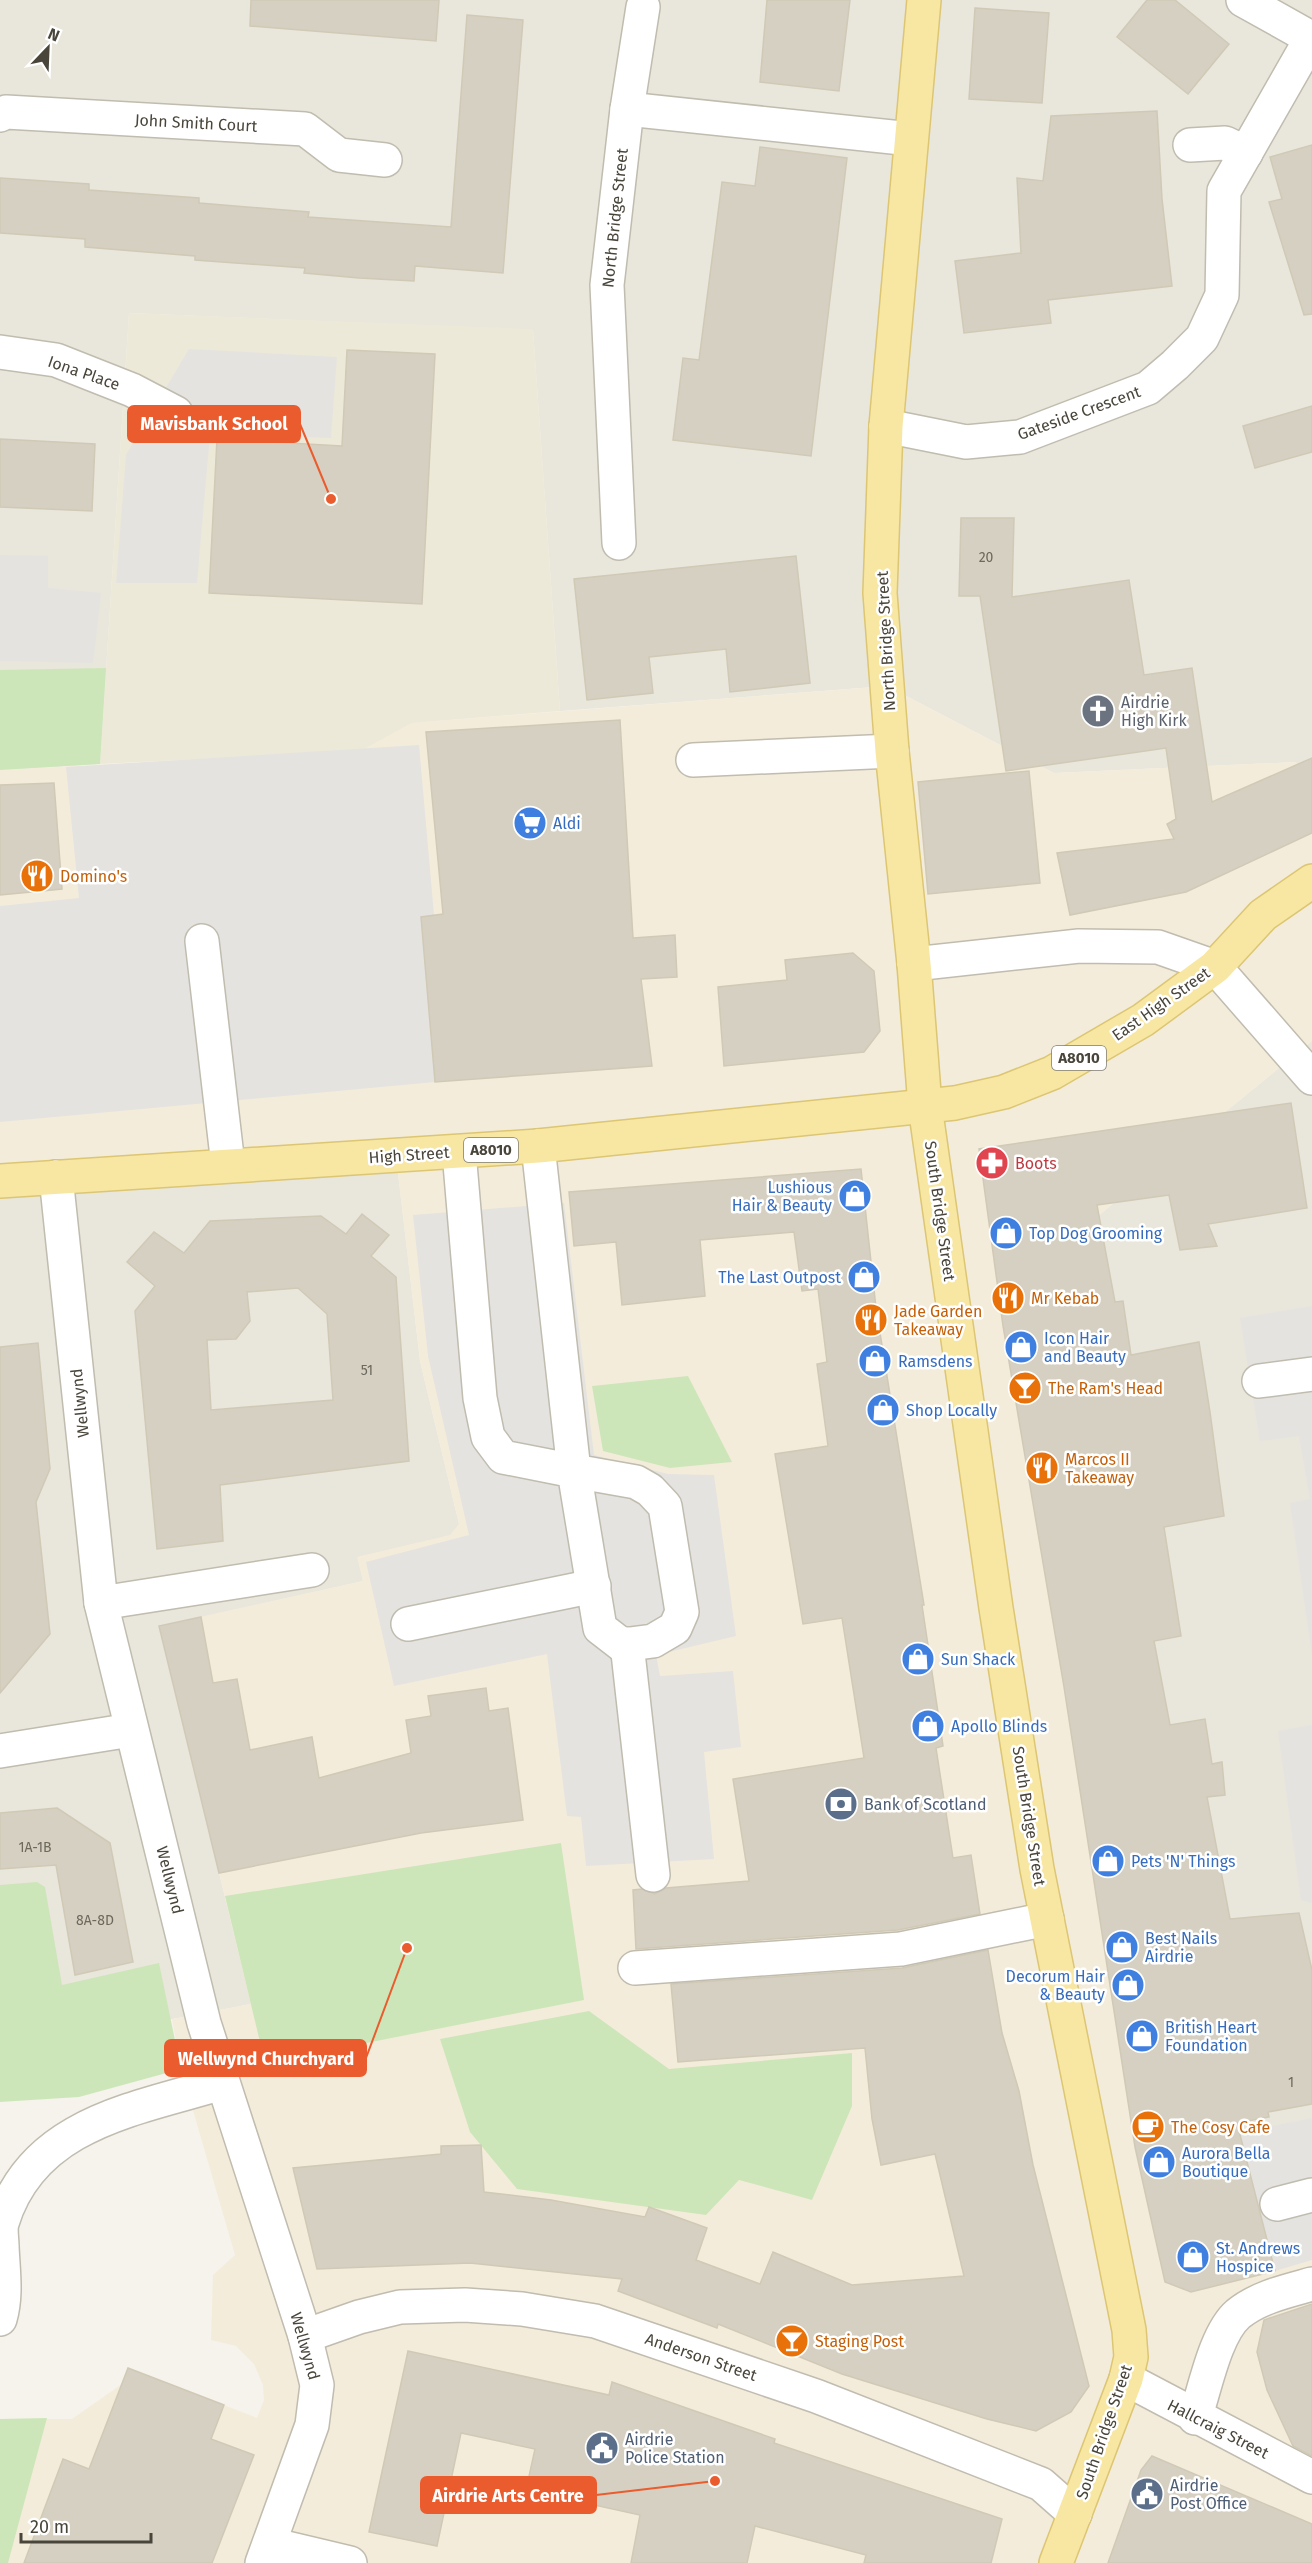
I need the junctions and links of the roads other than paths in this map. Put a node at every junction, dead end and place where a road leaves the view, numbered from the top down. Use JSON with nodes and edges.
{"nodes":[{"id":1,"x":924,"y":0,"type":"edge"},
{"id":2,"x":1243,"y":0,"type":"edge"},
{"id":3,"x":643,"y":7,"type":"dead end"},
{"id":4,"x":1312,"y":38,"type":"edge"},
{"id":5,"x":627,"y":109,"type":"junction"},
{"id":6,"x":0,"y":115,"type":"edge"},
{"id":7,"x":911,"y":139,"type":"junction"},
{"id":8,"x":1190,"y":145,"type":"dead end"},
{"id":9,"x":1246,"y":153,"type":"junction"},
{"id":10,"x":385,"y":160,"type":"dead end"},
{"id":11,"x":0,"y":352,"type":"edge"},
{"id":12,"x":176,"y":414,"type":"dead end"},
{"id":13,"x":886,"y":426,"type":"junction"},
{"id":14,"x":619,"y":543,"type":"dead end"},
{"id":15,"x":892,"y":751,"type":"junction"},
{"id":16,"x":693,"y":760,"type":"dead end"},
{"id":17,"x":1312,"y":881,"type":"edge"},
{"id":18,"x":202,"y":941,"type":"dead end"},
{"id":19,"x":914,"y":964,"type":"junction"},
{"id":20,"x":1215,"y":967,"type":"junction"},
{"id":21,"x":1312,"y":1078,"type":"edge"},
{"id":22,"x":925,"y":1106,"type":"junction"},
{"id":23,"x":538,"y":1146,"type":"junction"},
{"id":24,"x":459,"y":1152,"type":"junction"},
{"id":25,"x":228,"y":1165,"type":"junction"},
{"id":26,"x":56,"y":1177,"type":"junction"},
{"id":27,"x":0,"y":1181,"type":"edge"},
{"id":28,"x":1312,"y":1374,"type":"edge"},
{"id":29,"x":1258,"y":1381,"type":"dead end"},
{"id":30,"x":574,"y":1471,"type":"junction"},
{"id":31,"x":312,"y":1570,"type":"dead end"},
{"id":32,"x":594,"y":1587,"type":"junction"},
{"id":33,"x":101,"y":1603,"type":"junction"},
{"id":34,"x":408,"y":1624,"type":"dead end"},
{"id":35,"x":627,"y":1644,"type":"junction"},
{"id":36,"x":131,"y":1730,"type":"junction"},
{"id":37,"x":0,"y":1751,"type":"edge"},
{"id":38,"x":653,"y":1875,"type":"dead end"},
{"id":39,"x":1047,"y":1919,"type":"junction"},
{"id":40,"x":635,"y":1968,"type":"dead end"},
{"id":41,"x":222,"y":2083,"type":"junction"},
{"id":42,"x":1312,"y":2195,"type":"edge"},
{"id":43,"x":1277,"y":2204,"type":"dead end"},
{"id":44,"x":1312,"y":2284,"type":"edge"},
{"id":45,"x":0,"y":2319,"type":"edge"},
{"id":46,"x":305,"y":2336,"type":"junction"},
{"id":47,"x":1126,"y":2379,"type":"junction"},
{"id":48,"x":1196,"y":2418,"type":"junction"},
{"id":49,"x":1312,"y":2477,"type":"edge"},
{"id":50,"x":1075,"y":2514,"type":"junction"},
{"id":51,"x":266,"y":2554,"type":"edge"},
{"id":52,"x":350,"y":2563,"type":"edge"},
{"id":53,"x":1056,"y":2563,"type":"edge"}],
"edges":[{"from":1,"to":7,"type":"main road","name":"North Bridge Street"},
{"from":2,"to":4,"type":"street","name":"Gateside Crescent"},
{"from":3,"to":5,"type":"street","name":"North Bridge Street"},
{"from":4,"to":9,"type":"street","name":"Gateside Crescent"},
{"from":5,"to":7,"type":"street"},
{"from":5,"to":14,"type":"street","name":"North Bridge Street"},
{"from":6,"to":10,"type":"street","name":"John Smith Court"},
{"from":7,"to":13,"type":"main road","name":"North Bridge Street"},
{"from":8,"to":9,"type":"street"},
{"from":9,"to":13,"type":"street","name":"Gateside Crescent"},
{"from":11,"to":12,"type":"street","name":"Iona Place"},
{"from":13,"to":15,"type":"main road","name":"North Bridge Street"},
{"from":15,"to":16,"type":"street"},
{"from":15,"to":19,"type":"main road","name":"North Bridge Street"},
{"from":17,"to":20,"type":"main road","number":"A8010"},
{"from":18,"to":25,"type":"street"},
{"from":19,"to":20,"type":"street","name":"East High Street"},
{"from":19,"to":22,"type":"main road","name":"North Bridge Street"},
{"from":20,"to":21,"type":"street"},
{"from":20,"to":22,"type":"main road","name":"East High Street","number":"A8010"},
{"from":22,"to":23,"type":"main road","name":"High Street","number":"A8010"},
{"from":22,"to":39,"type":"main road","name":"South Bridge Street"},
{"from":23,"to":24,"type":"main road","name":"High Street","number":"A8010"},
{"from":23,"to":30,"type":"street"},
{"from":24,"to":25,"type":"main road","name":"High Street","number":"A8010"},
{"from":24,"to":30,"type":"street"},
{"from":25,"to":26,"type":"main road","name":"High Street","number":"A8010"},
{"from":26,"to":27,"type":"main road","name":"High Street","number":"A8010"},
{"from":26,"to":33,"type":"street","name":"Wellwynd"},
{"from":28,"to":29,"type":"street"},
{"from":30,"to":32,"type":"street"},
{"from":30,"to":35,"type":"street"},
{"from":31,"to":33,"type":"street"},
{"from":32,"to":34,"type":"street"},
{"from":32,"to":35,"type":"street"},
{"from":33,"to":36,"type":"street","name":"Wellwynd"},
{"from":35,"to":38,"type":"street"},
{"from":36,"to":37,"type":"street"},
{"from":36,"to":41,"type":"street","name":"Wellwynd"},
{"from":39,"to":40,"type":"street"},
{"from":39,"to":47,"type":"main road","name":"South Bridge Street"},
{"from":41,"to":45,"type":"street"},
{"from":41,"to":46,"type":"street","name":"Wellwynd"},
{"from":42,"to":43,"type":"street"},
{"from":44,"to":48,"type":"street"},
{"from":46,"to":50,"type":"street","name":"Anderson Street"},
{"from":46,"to":51,"type":"street","name":"Wellwynd"},
{"from":47,"to":48,"type":"street","name":"Hallcraig Street"},
{"from":47,"to":50,"type":"main road","name":"South Bridge Street"},
{"from":48,"to":49,"type":"street","name":"Hallcraig Street"},
{"from":50,"to":53,"type":"main road","name":"South Bridge Street"},
{"from":51,"to":52,"type":"street"}]}
